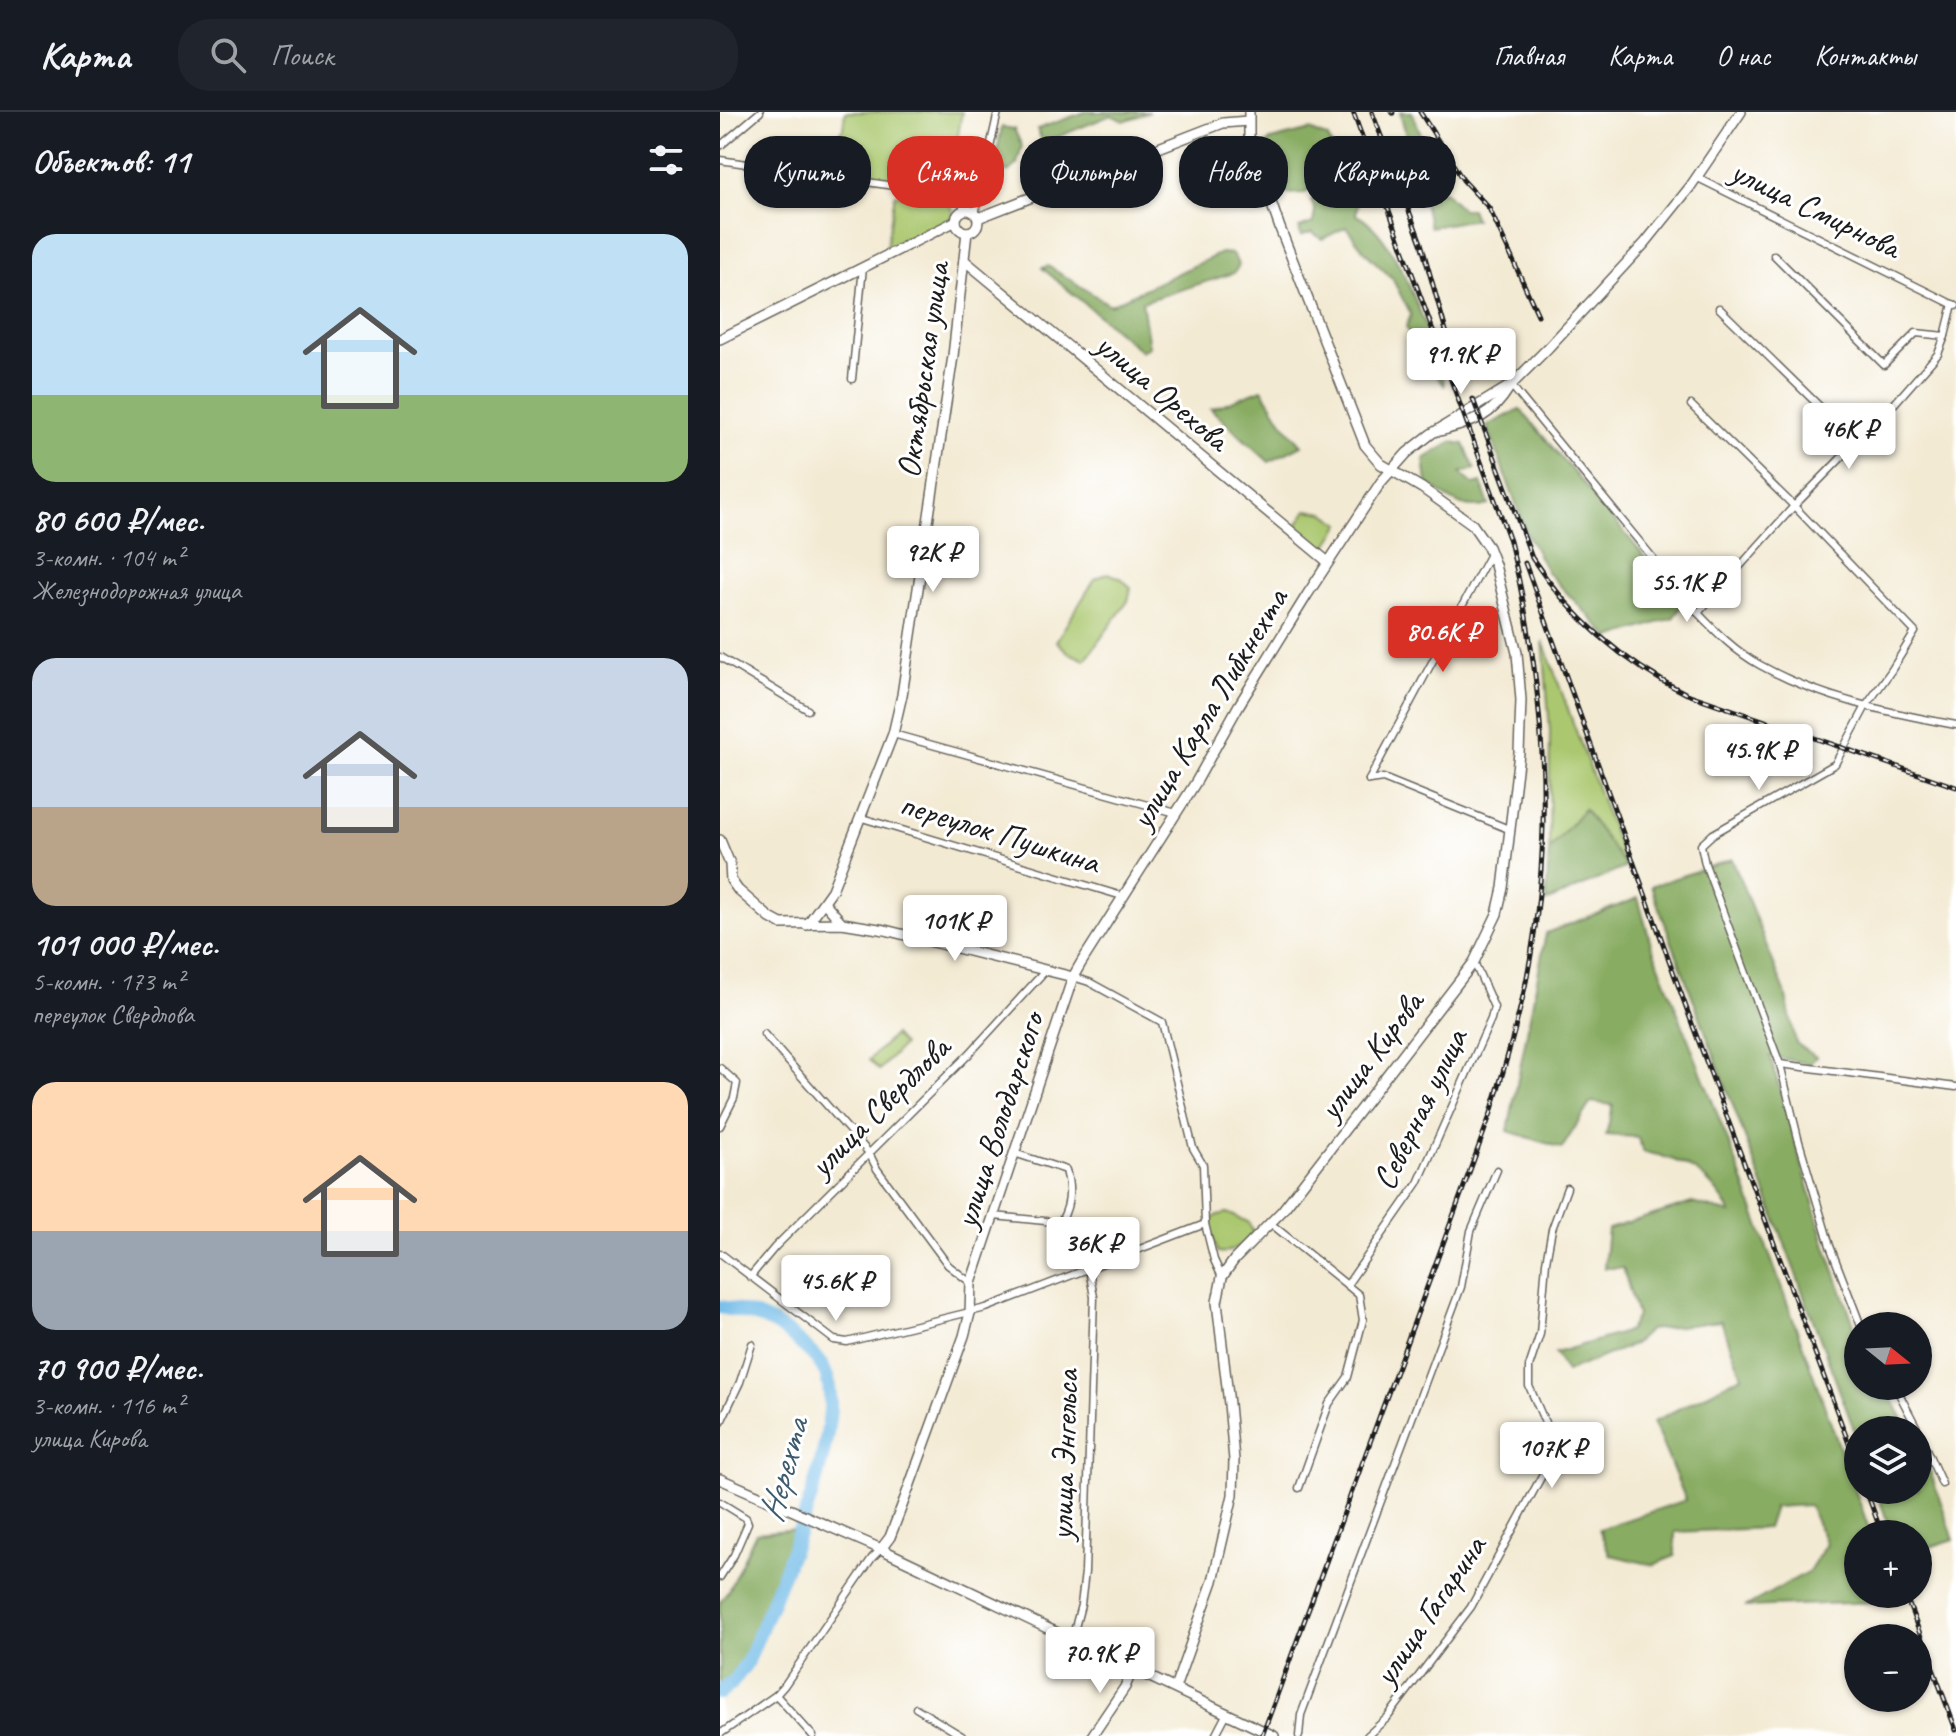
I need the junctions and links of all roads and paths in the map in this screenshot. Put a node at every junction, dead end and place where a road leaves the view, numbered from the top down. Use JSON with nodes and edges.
{"nodes":[{"id":1,"x":760,"y":112,"type":"edge"},
{"id":2,"x":998,"y":112,"type":"edge"},
{"id":3,"x":1741,"y":112,"type":"edge"},
{"id":4,"x":1248,"y":117,"type":"edge"},
{"id":5,"x":720,"y":146,"type":"edge"},
{"id":6,"x":720,"y":160,"type":"edge"},
{"id":7,"x":1696,"y":177,"type":"junction"},
{"id":8,"x":964,"y":210,"type":"junction"},
{"id":9,"x":976,"y":216,"type":"junction"},
{"id":10,"x":956,"y":221,"type":"junction"},
{"id":11,"x":967,"y":232,"type":"junction"},
{"id":12,"x":1774,"y":255,"type":"dead end"},
{"id":13,"x":964,"y":260,"type":"junction"},
{"id":14,"x":863,"y":267,"type":"junction"},
{"id":15,"x":1954,"y":305,"type":"edge"},
{"id":16,"x":1719,"y":308,"type":"dead end"},
{"id":17,"x":1945,"y":336,"type":"junction"},
{"id":18,"x":720,"y":339,"type":"edge"},
{"id":19,"x":852,"y":379,"type":"dead end"},
{"id":20,"x":1511,"y":385,"type":"junction"},
{"id":21,"x":1691,"y":405,"type":"dead end"},
{"id":22,"x":1856,"y":442,"type":"junction"},
{"id":23,"x":1391,"y":469,"type":"junction"},
{"id":24,"x":1794,"y":506,"type":"junction"},
{"id":25,"x":1490,"y":553,"type":"junction"},
{"id":26,"x":1328,"y":562,"type":"junction"},
{"id":27,"x":1698,"y":613,"type":"junction"},
{"id":28,"x":720,"y":657,"type":"edge"},
{"id":29,"x":1866,"y":706,"type":"junction"},
{"id":30,"x":808,"y":710,"type":"dead end"},
{"id":31,"x":1956,"y":725,"type":"edge"},
{"id":32,"x":893,"y":734,"type":"junction"},
{"id":33,"x":1176,"y":813,"type":"junction"},
{"id":34,"x":862,"y":818,"type":"junction"},
{"id":35,"x":1512,"y":830,"type":"junction"},
{"id":36,"x":720,"y":840,"type":"edge"},
{"id":37,"x":1122,"y":896,"type":"junction"},
{"id":38,"x":824,"y":902,"type":"junction"},
{"id":39,"x":842,"y":923,"type":"junction"},
{"id":40,"x":807,"y":925,"type":"junction"},
{"id":41,"x":1474,"y":962,"type":"junction"},
{"id":42,"x":1045,"y":971,"type":"junction"},
{"id":43,"x":1073,"y":977,"type":"junction"},
{"id":44,"x":764,"y":1034,"type":"dead end"},
{"id":45,"x":1780,"y":1064,"type":"junction"},
{"id":46,"x":720,"y":1068,"type":"edge"},
{"id":47,"x":1956,"y":1087,"type":"edge"},
{"id":48,"x":720,"y":1126,"type":"edge"},
{"id":49,"x":869,"y":1153,"type":"junction"},
{"id":50,"x":1014,"y":1153,"type":"junction"},
{"id":51,"x":1497,"y":1170,"type":"dead end"},
{"id":52,"x":1567,"y":1188,"type":"dead end"},
{"id":53,"x":994,"y":1216,"type":"junction"},
{"id":54,"x":1270,"y":1223,"type":"junction"},
{"id":55,"x":1205,"y":1224,"type":"junction"},
{"id":56,"x":720,"y":1253,"type":"edge"},
{"id":57,"x":1089,"y":1270,"type":"junction"},
{"id":58,"x":750,"y":1277,"type":"junction"},
{"id":59,"x":1222,"y":1277,"type":"junction"},
{"id":60,"x":971,"y":1283,"type":"junction"},
{"id":61,"x":1347,"y":1285,"type":"junction"},
{"id":62,"x":1856,"y":1312,"type":"edge"},
{"id":63,"x":970,"y":1313,"type":"junction"},
{"id":64,"x":752,"y":1344,"type":"dead end"},
{"id":65,"x":720,"y":1424,"type":"edge"},
{"id":66,"x":1932,"y":1462,"type":"edge"},
{"id":67,"x":720,"y":1479,"type":"edge"},
{"id":68,"x":1942,"y":1484,"type":"dead end"},
{"id":69,"x":1299,"y":1488,"type":"dead end"},
{"id":70,"x":720,"y":1502,"type":"edge"},
{"id":71,"x":881,"y":1549,"type":"junction"},
{"id":72,"x":720,"y":1577,"type":"edge"},
{"id":73,"x":1072,"y":1639,"type":"junction"},
{"id":74,"x":1133,"y":1668,"type":"junction"},
{"id":75,"x":1175,"y":1688,"type":"junction"},
{"id":76,"x":776,"y":1695,"type":"junction"},
{"id":77,"x":916,"y":1708,"type":"dead end"},
{"id":78,"x":1227,"y":1713,"type":"junction"},
{"id":79,"x":720,"y":1734,"type":"edge"},
{"id":80,"x":813,"y":1736,"type":"edge"},
{"id":81,"x":962,"y":1736,"type":"edge"},
{"id":82,"x":1092,"y":1736,"type":"edge"},
{"id":83,"x":1215,"y":1736,"type":"edge"},
{"id":84,"x":1274,"y":1736,"type":"edge"},
{"id":85,"x":1299,"y":1736,"type":"edge"},
{"id":86,"x":1367,"y":1736,"type":"edge"}],
"edges":[{"from":1,"to":5,"type":"street"},
{"from":2,"to":9,"type":"street"},
{"from":3,"to":7,"type":"street"},
{"from":4,"to":9,"type":"street"},
{"from":4,"to":23,"type":"street","name":"улица Кирова"},
{"from":6,"to":8,"type":"street"},
{"from":7,"to":15,"type":"street","name":"улица Смирнова"},
{"from":7,"to":20,"type":"street"},
{"from":8,"to":9,"type":"street"},
{"from":8,"to":10,"type":"street"},
{"from":9,"to":11,"type":"street"},
{"from":10,"to":11,"type":"street"},
{"from":10,"to":14,"type":"street"},
{"from":11,"to":13,"type":"street","name":"Октябрьская улица"},
{"from":12,"to":17,"type":"street"},
{"from":13,"to":26,"type":"street","name":"улица Орехова"},
{"from":13,"to":32,"type":"street","name":"Октябрьская улица"},
{"from":14,"to":18,"type":"street"},
{"from":14,"to":19,"type":"street"},
{"from":15,"to":17,"type":"street"},
{"from":16,"to":22,"type":"street"},
{"from":17,"to":22,"type":"street"},
{"from":20,"to":23,"type":"street","name":"улица Карла Либкнехта"},
{"from":20,"to":27,"type":"street"},
{"from":21,"to":24,"type":"street"},
{"from":22,"to":24,"type":"street"},
{"from":23,"to":25,"type":"street","name":"улица Кирова"},
{"from":23,"to":26,"type":"street","name":"улица Карла Либкнехта"},
{"from":24,"to":27,"type":"street"},
{"from":24,"to":29,"type":"street"},
{"from":25,"to":35,"type":"street","name":"улица Кирова"},
{"from":25,"to":35,"type":"street"},
{"from":26,"to":33,"type":"street","name":"улица Карла Либкнехта"},
{"from":27,"to":29,"type":"street"},
{"from":28,"to":30,"type":"street"},
{"from":29,"to":31,"type":"street"},
{"from":29,"to":45,"type":"street"},
{"from":32,"to":33,"type":"street"},
{"from":32,"to":34,"type":"street","name":"Октябрьская улица"},
{"from":33,"to":37,"type":"street","name":"улица Карла Либкнехта"},
{"from":34,"to":37,"type":"street","name":"переулок Пушкина"},
{"from":34,"to":38,"type":"street","name":"Октябрьская улица"},
{"from":35,"to":41,"type":"street","name":"улица Кирова"},
{"from":36,"to":40,"type":"street"},
{"from":37,"to":43,"type":"street","name":"улица Карла Либкнехта"},
{"from":38,"to":39,"type":"street"},
{"from":38,"to":40,"type":"street","name":"Октябрьская улица"},
{"from":39,"to":40,"type":"street"},
{"from":39,"to":42,"type":"street"},
{"from":41,"to":54,"type":"street","name":"улица Кирова"},
{"from":41,"to":61,"type":"street","name":"Северная улица"},
{"from":42,"to":43,"type":"street"},
{"from":42,"to":49,"type":"street","name":"улица Свердлова"},
{"from":43,"to":50,"type":"street","name":"улица Володарского"},
{"from":43,"to":55,"type":"street"},
{"from":44,"to":49,"type":"street"},
{"from":45,"to":47,"type":"street"},
{"from":45,"to":62,"type":"street"},
{"from":46,"to":48,"type":"street"},
{"from":49,"to":58,"type":"street","name":"улица Свердлова"},
{"from":49,"to":60,"type":"street"},
{"from":50,"to":53,"type":"street","name":"улица Володарского"},
{"from":50,"to":53,"type":"street"},
{"from":51,"to":85,"type":"street","name":"улица Гагарина"},
{"from":52,"to":86,"type":"street","name":"улица Гагарина"},
{"from":53,"to":60,"type":"street","name":"улица Володарского"},
{"from":54,"to":59,"type":"street","name":"улица Кирова"},
{"from":54,"to":61,"type":"street"},
{"from":55,"to":57,"type":"street"},
{"from":55,"to":59,"type":"street"},
{"from":56,"to":58,"type":"street"},
{"from":57,"to":63,"type":"street"},
{"from":57,"to":73,"type":"street","name":"улица Энгельса"},
{"from":58,"to":63,"type":"street"},
{"from":59,"to":75,"type":"street"},
{"from":60,"to":63,"type":"street","name":"улица Володарского"},
{"from":61,"to":69,"type":"street"},
{"from":63,"to":71,"type":"street","name":"улица Володарского"},
{"from":64,"to":65,"type":"street"},
{"from":66,"to":68,"type":"street"},
{"from":67,"to":71,"type":"street"},
{"from":70,"to":72,"type":"street"},
{"from":71,"to":73,"type":"street"},
{"from":71,"to":76,"type":"street"},
{"from":73,"to":74,"type":"street"},
{"from":74,"to":75,"type":"street"},
{"from":74,"to":82,"type":"street"},
{"from":75,"to":78,"type":"street"},
{"from":76,"to":79,"type":"street"},
{"from":76,"to":80,"type":"street"},
{"from":77,"to":81,"type":"street"},
{"from":78,"to":83,"type":"street"},
{"from":78,"to":84,"type":"street"}]}
